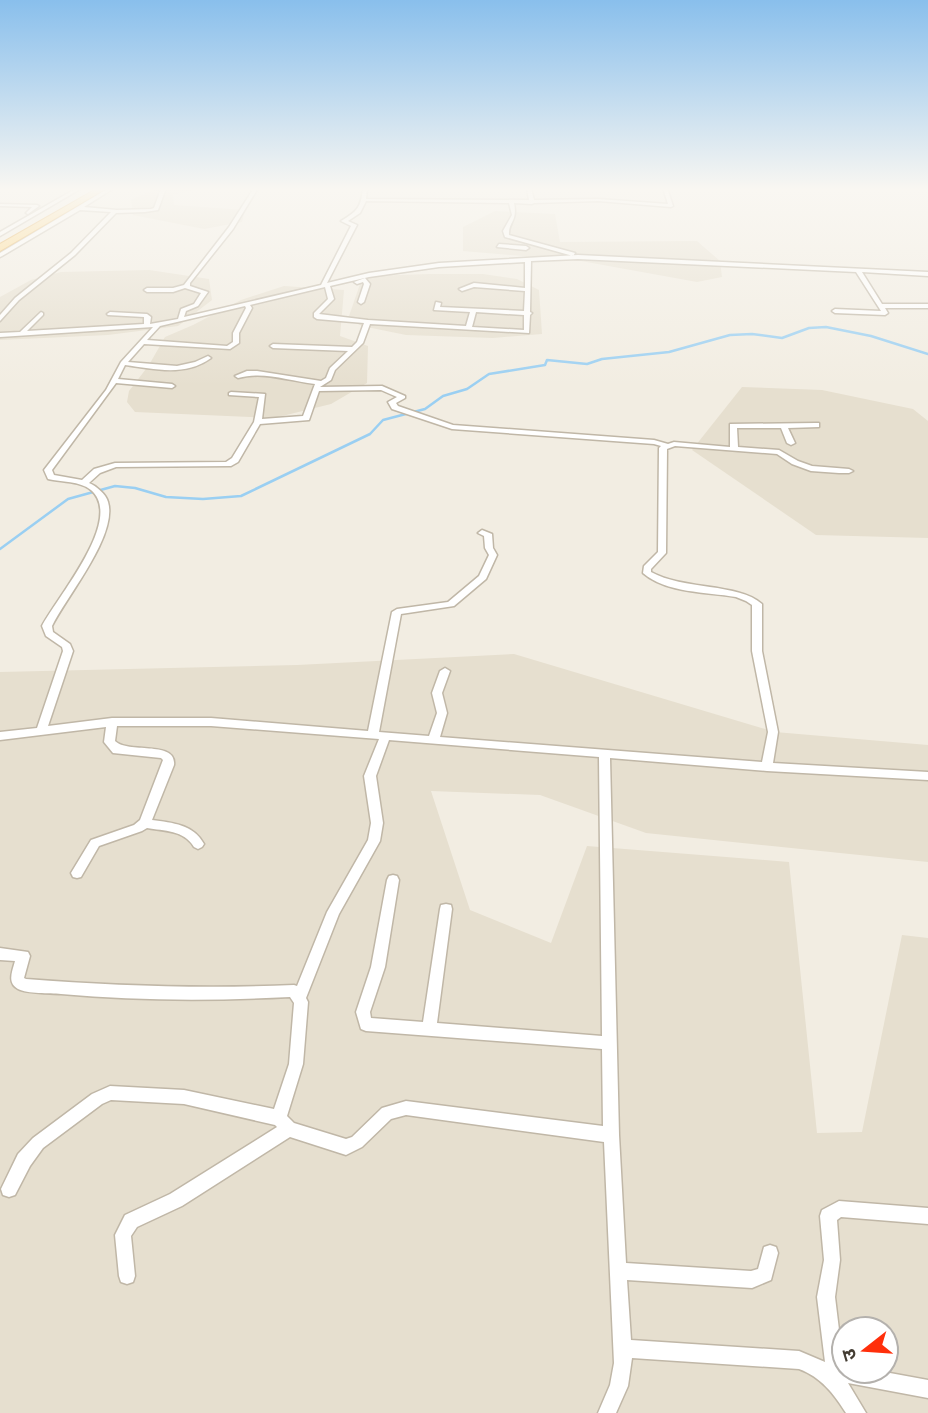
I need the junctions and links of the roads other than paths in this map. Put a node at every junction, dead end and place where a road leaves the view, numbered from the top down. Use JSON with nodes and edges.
{"nodes":[{"id":1,"x":74,"y":254,"type":"edge"},
{"id":2,"x":211,"y":254,"type":"edge"},
{"id":3,"x":341,"y":254,"type":"edge"},
{"id":4,"x":572,"y":254,"type":"edge"},
{"id":5,"x":582,"y":258,"type":"junction"},
{"id":6,"x":528,"y":260,"type":"junction"},
{"id":7,"x":858,"y":271,"type":"junction"},
{"id":8,"x":928,"y":274,"type":"edge"},
{"id":9,"x":186,"y":286,"type":"junction"},
{"id":10,"x":326,"y":286,"type":"junction"},
{"id":11,"x":462,"y":289,"type":"dead end"},
{"id":12,"x":509,"y":289,"type":"junction"},
{"id":13,"x":146,"y":290,"type":"dead end"},
{"id":14,"x":528,"y":290,"type":"junction"},
{"id":15,"x":361,"y":302,"type":"dead end"},
{"id":16,"x":438,"y":303,"type":"dead end"},
{"id":17,"x":247,"y":305,"type":"junction"},
{"id":18,"x":882,"y":306,"type":"junction"},
{"id":19,"x":928,"y":306,"type":"edge"},
{"id":20,"x":473,"y":310,"type":"junction"},
{"id":21,"x":491,"y":311,"type":"junction"},
{"id":22,"x":835,"y":311,"type":"dead end"},
{"id":23,"x":529,"y":313,"type":"junction"},
{"id":24,"x":41,"y":314,"type":"dead end"},
{"id":25,"x":110,"y":314,"type":"dead end"},
{"id":26,"x":0,"y":319,"type":"edge"},
{"id":27,"x":180,"y":321,"type":"junction"},
{"id":28,"x":368,"y":322,"type":"junction"},
{"id":29,"x":147,"y":325,"type":"junction"},
{"id":30,"x":158,"y":325,"type":"junction"},
{"id":31,"x":468,"y":329,"type":"junction"},
{"id":32,"x":21,"y":334,"type":"junction"},
{"id":33,"x":0,"y":335,"type":"edge"},
{"id":34,"x":142,"y":342,"type":"junction"},
{"id":35,"x":273,"y":346,"type":"dead end"},
{"id":36,"x":354,"y":349,"type":"junction"},
{"id":37,"x":208,"y":358,"type":"dead end"},
{"id":38,"x":123,"y":363,"type":"junction"},
{"id":39,"x":238,"y":376,"type":"dead end"},
{"id":40,"x":114,"y":381,"type":"junction"},
{"id":41,"x":172,"y":386,"type":"dead end"},
{"id":42,"x":318,"y":386,"type":"junction"},
{"id":43,"x":231,"y":394,"type":"dead end"},
{"id":44,"x":258,"y":422,"type":"junction"},
{"id":45,"x":816,"y":425,"type":"dead end"},
{"id":46,"x":784,"y":426,"type":"junction"},
{"id":47,"x":791,"y":443,"type":"dead end"},
{"id":48,"x":665,"y":446,"type":"junction"},
{"id":49,"x":732,"y":449,"type":"junction"},
{"id":50,"x":849,"y":471,"type":"dead end"},
{"id":51,"x":84,"y":483,"type":"junction"},
{"id":52,"x":482,"y":533,"type":"dead end"},
{"id":53,"x":445,"y":671,"type":"dead end"},
{"id":54,"x":111,"y":722,"type":"junction"},
{"id":55,"x":41,"y":732,"type":"junction"},
{"id":56,"x":380,"y":735,"type":"junction"},
{"id":57,"x":0,"y":736,"type":"edge"},
{"id":58,"x":433,"y":741,"type":"junction"},
{"id":59,"x":604,"y":753,"type":"junction"},
{"id":60,"x":767,"y":767,"type":"junction"},
{"id":61,"x":928,"y":776,"type":"edge"},
{"id":62,"x":145,"y":823,"type":"junction"},
{"id":63,"x":198,"y":844,"type":"dead end"},
{"id":64,"x":77,"y":873,"type":"dead end"},
{"id":65,"x":393,"y":880,"type":"dead end"},
{"id":66,"x":446,"y":909,"type":"dead end"},
{"id":67,"x":0,"y":954,"type":"edge"},
{"id":68,"x":300,"y":997,"type":"junction"},
{"id":69,"x":429,"y":1030,"type":"junction"},
{"id":70,"x":610,"y":1043,"type":"junction"},
{"id":71,"x":284,"y":1124,"type":"junction"},
{"id":72,"x":611,"y":1135,"type":"junction"},
{"id":73,"x":9,"y":1189,"type":"dead end"},
{"id":74,"x":928,"y":1216,"type":"edge"},
{"id":75,"x":770,"y":1253,"type":"dead end"},
{"id":76,"x":619,"y":1271,"type":"junction"},
{"id":77,"x":127,"y":1276,"type":"dead end"},
{"id":78,"x":830,"y":1333,"type":"edge"},
{"id":79,"x":622,"y":1348,"type":"junction"},
{"id":80,"x":830,"y":1373,"type":"edge"},
{"id":81,"x":900,"y":1384,"type":"edge"},
{"id":82,"x":841,"y":1385,"type":"edge"},
{"id":83,"x":928,"y":1388,"type":"edge"},
{"id":84,"x":607,"y":1413,"type":"edge"},
{"id":85,"x":857,"y":1413,"type":"edge"}],
"edges":[{"from":1,"to":26,"type":"street"},
{"from":2,"to":9,"type":"street"},
{"from":3,"to":10,"type":"street"},
{"from":4,"to":5,"type":"street"},
{"from":5,"to":6,"type":"street"},
{"from":5,"to":7,"type":"street"},
{"from":6,"to":10,"type":"street"},
{"from":6,"to":14,"type":"street"},
{"from":7,"to":8,"type":"street"},
{"from":7,"to":18,"type":"street"},
{"from":9,"to":13,"type":"street"},
{"from":9,"to":27,"type":"street"},
{"from":10,"to":15,"type":"street"},
{"from":10,"to":17,"type":"street"},
{"from":10,"to":28,"type":"street"},
{"from":11,"to":12,"type":"street"},
{"from":12,"to":14,"type":"street"},
{"from":12,"to":21,"type":"street"},
{"from":14,"to":23,"type":"street"},
{"from":16,"to":20,"type":"street"},
{"from":17,"to":27,"type":"street"},
{"from":17,"to":34,"type":"street"},
{"from":18,"to":19,"type":"street"},
{"from":18,"to":22,"type":"street"},
{"from":20,"to":21,"type":"street"},
{"from":20,"to":31,"type":"street"},
{"from":21,"to":23,"type":"street"},
{"from":23,"to":31,"type":"street"},
{"from":24,"to":32,"type":"street"},
{"from":25,"to":29,"type":"street"},
{"from":27,"to":30,"type":"street"},
{"from":28,"to":31,"type":"street"},
{"from":28,"to":36,"type":"street"},
{"from":29,"to":30,"type":"street"},
{"from":29,"to":32,"type":"street"},
{"from":30,"to":34,"type":"street"},
{"from":32,"to":33,"type":"street"},
{"from":34,"to":38,"type":"street"},
{"from":35,"to":36,"type":"street"},
{"from":36,"to":42,"type":"street"},
{"from":37,"to":38,"type":"street"},
{"from":38,"to":40,"type":"street"},
{"from":39,"to":42,"type":"street"},
{"from":40,"to":41,"type":"street"},
{"from":40,"to":51,"type":"street"},
{"from":42,"to":44,"type":"street"},
{"from":42,"to":48,"type":"street"},
{"from":43,"to":44,"type":"street"},
{"from":44,"to":51,"type":"street"},
{"from":45,"to":46,"type":"street"},
{"from":46,"to":47,"type":"street"},
{"from":46,"to":49,"type":"street"},
{"from":48,"to":49,"type":"street"},
{"from":48,"to":60,"type":"street"},
{"from":49,"to":50,"type":"street"},
{"from":51,"to":55,"type":"street"},
{"from":52,"to":56,"type":"street"},
{"from":53,"to":58,"type":"street"},
{"from":54,"to":55,"type":"street"},
{"from":54,"to":56,"type":"street"},
{"from":54,"to":62,"type":"street"},
{"from":55,"to":57,"type":"street"},
{"from":56,"to":58,"type":"street"},
{"from":56,"to":68,"type":"street"},
{"from":58,"to":59,"type":"street"},
{"from":59,"to":60,"type":"street"},
{"from":59,"to":70,"type":"street"},
{"from":60,"to":61,"type":"street"},
{"from":62,"to":63,"type":"street"},
{"from":62,"to":64,"type":"street"},
{"from":65,"to":69,"type":"street"},
{"from":66,"to":69,"type":"street"},
{"from":67,"to":68,"type":"street"},
{"from":68,"to":71,"type":"street"},
{"from":69,"to":70,"type":"street"},
{"from":70,"to":72,"type":"street"},
{"from":71,"to":72,"type":"street"},
{"from":71,"to":73,"type":"street"},
{"from":71,"to":77,"type":"street"},
{"from":72,"to":76,"type":"street"},
{"from":74,"to":78,"type":"street"},
{"from":75,"to":76,"type":"street"},
{"from":76,"to":79,"type":"street"},
{"from":79,"to":80,"type":"street"},
{"from":79,"to":84,"type":"street"},
{"from":81,"to":83,"type":"street"},
{"from":82,"to":85,"type":"street"}]}
